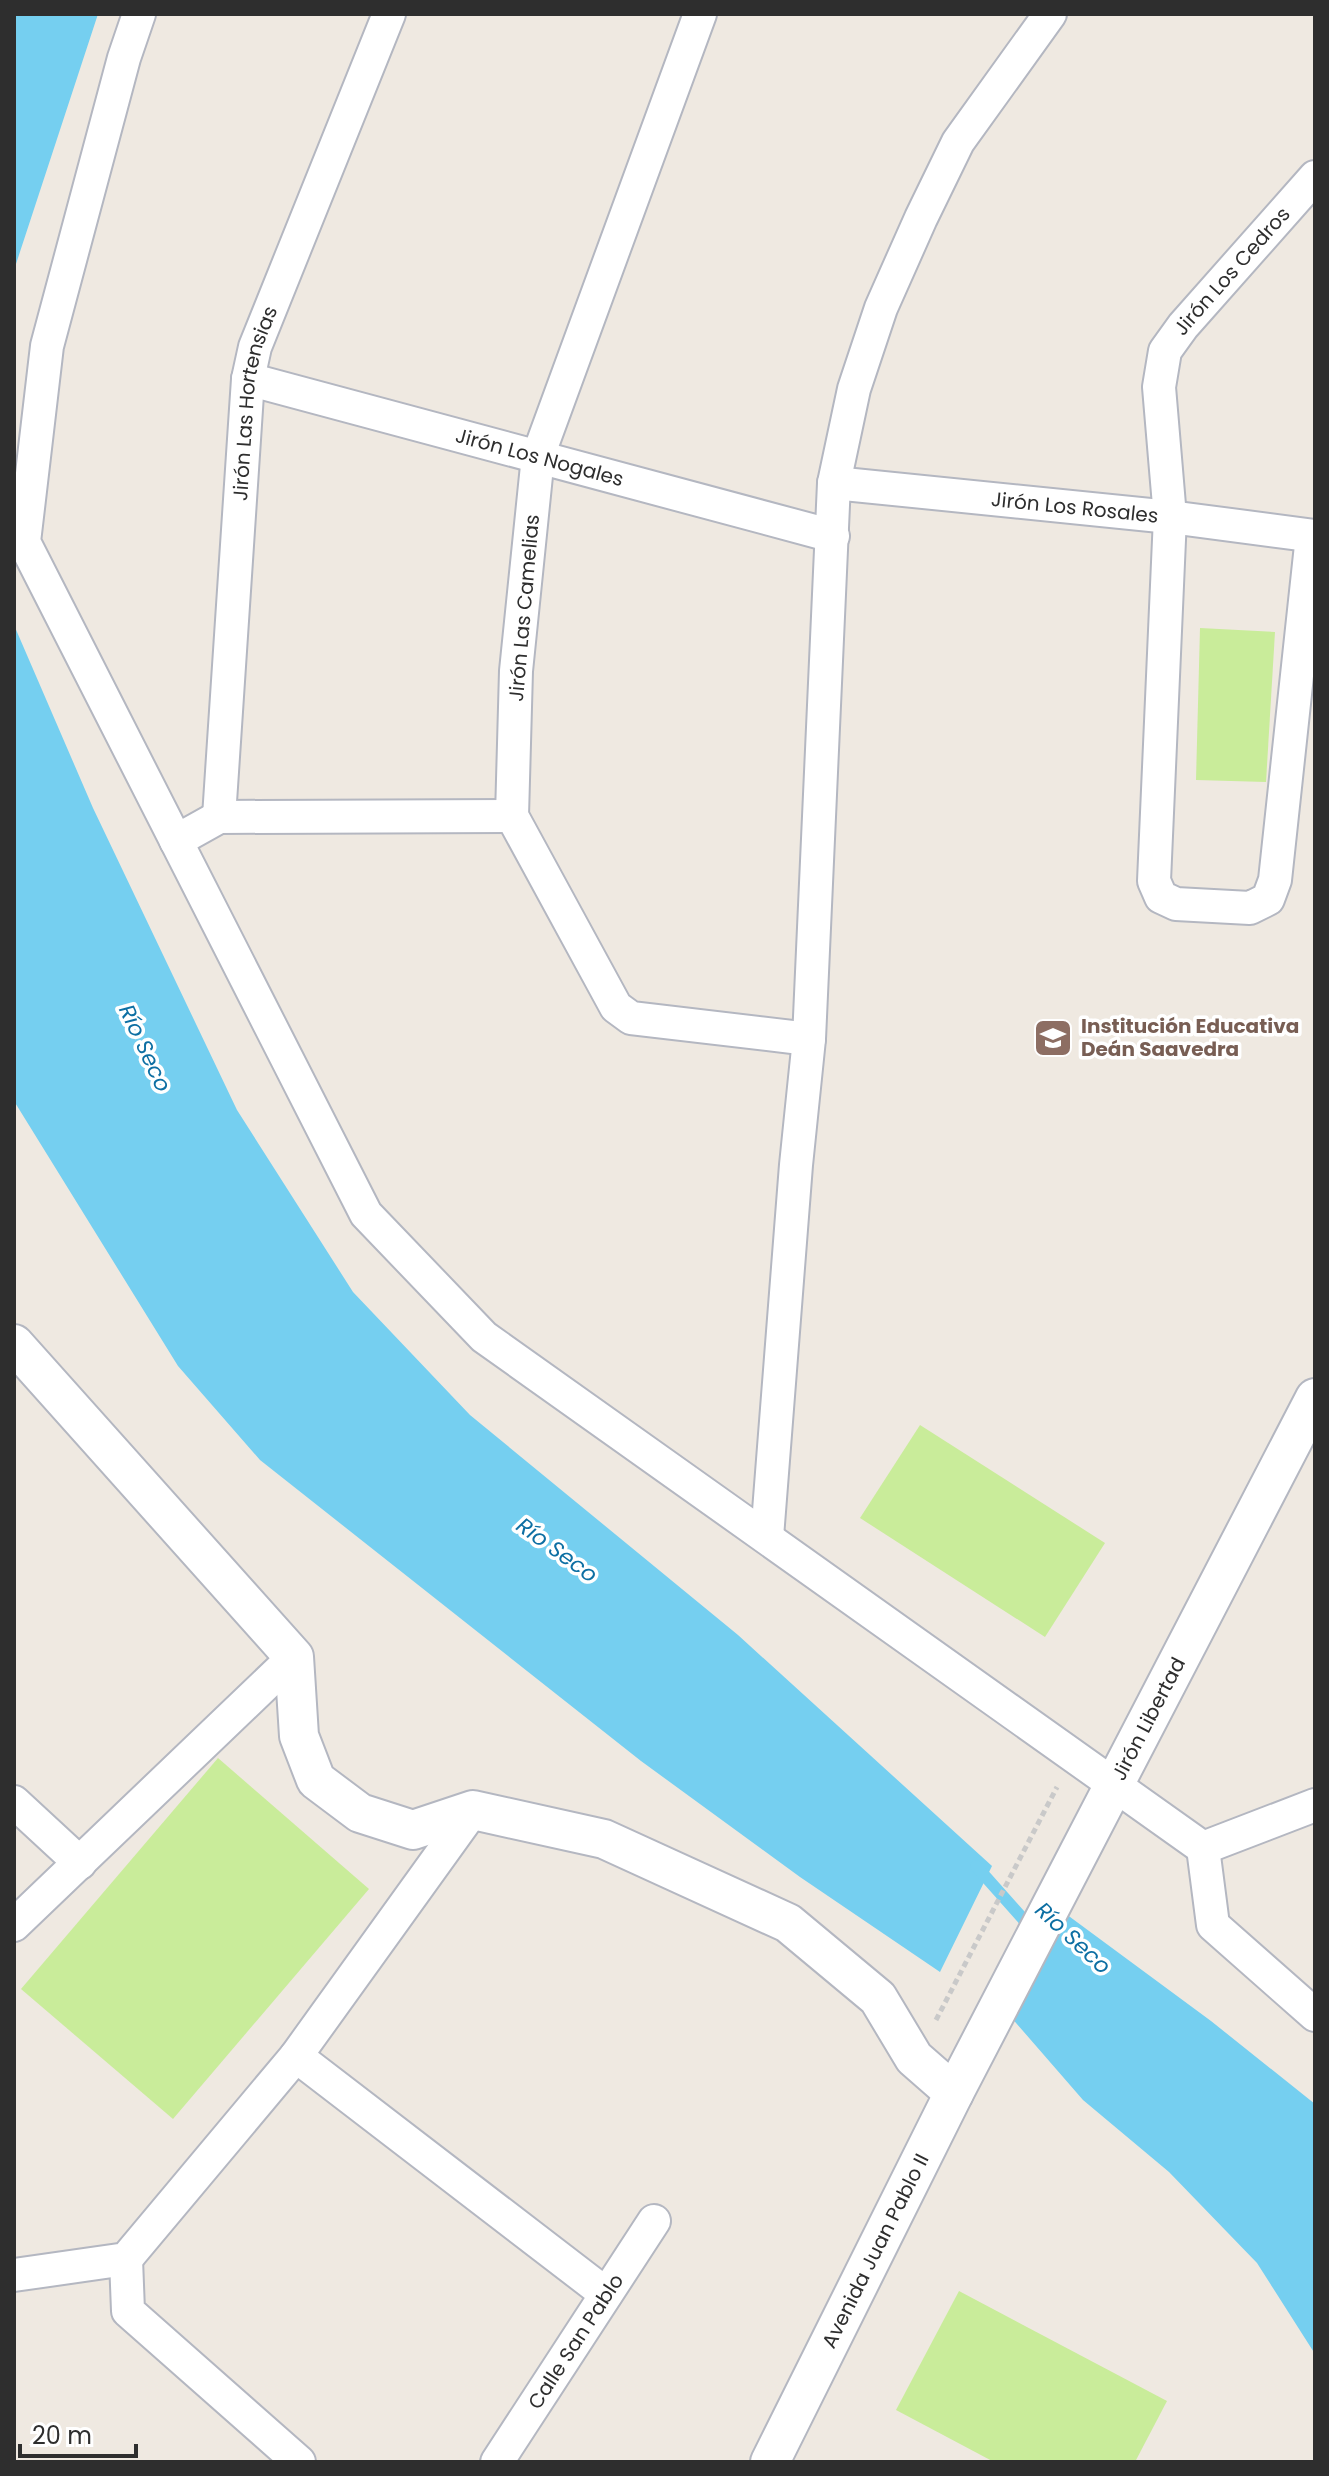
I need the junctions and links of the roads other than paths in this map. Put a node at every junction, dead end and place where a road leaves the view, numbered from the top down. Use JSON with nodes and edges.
{"nodes":[{"id":1,"x":139,"y":14,"type":"edge"},
{"id":2,"x":389,"y":14,"type":"edge"},
{"id":3,"x":700,"y":14,"type":"edge"},
{"id":4,"x":1050,"y":14,"type":"edge"},
{"id":5,"x":1315,"y":177,"type":"edge"},
{"id":6,"x":248,"y":379,"type":"junction"},
{"id":7,"x":538,"y":456,"type":"junction"},
{"id":8,"x":834,"y":483,"type":"junction"},
{"id":9,"x":1170,"y":517,"type":"junction"},
{"id":10,"x":833,"y":536,"type":"junction"},
{"id":11,"x":1314,"y":536,"type":"edge"},
{"id":12,"x":512,"y":816,"type":"junction"},
{"id":13,"x":219,"y":817,"type":"junction"},
{"id":14,"x":176,"y":841,"type":"junction"},
{"id":15,"x":809,"y":1039,"type":"junction"},
{"id":16,"x":14,"y":1344,"type":"edge"},
{"id":17,"x":1315,"y":1398,"type":"edge"},
{"id":18,"x":767,"y":1537,"type":"junction"},
{"id":19,"x":294,"y":1657,"type":"junction"},
{"id":20,"x":1114,"y":1786,"type":"junction"},
{"id":21,"x":14,"y":1802,"type":"edge"},
{"id":22,"x":1315,"y":1805,"type":"edge"},
{"id":23,"x":473,"y":1810,"type":"junction"},
{"id":24,"x":1203,"y":1848,"type":"junction"},
{"id":25,"x":80,"y":1863,"type":"junction"},
{"id":26,"x":14,"y":1925,"type":"edge"},
{"id":27,"x":1315,"y":2015,"type":"edge"},
{"id":28,"x":982,"y":2040,"type":"joint"},
{"id":29,"x":296,"y":2056,"type":"junction"},
{"id":30,"x":954,"y":2093,"type":"junction"},
{"id":31,"x":654,"y":2221,"type":"dead end"},
{"id":32,"x":126,"y":2259,"type":"junction"},
{"id":33,"x":14,"y":2275,"type":"edge"},
{"id":34,"x":606,"y":2294,"type":"junction"},
{"id":35,"x":299,"y":2462,"type":"edge"},
{"id":36,"x":497,"y":2462,"type":"edge"},
{"id":37,"x":770,"y":2462,"type":"edge"}],
"edges":[{"from":1,"to":14,"type":"street"},
{"from":2,"to":6,"type":"street","name":"Jirón Las Hortensias"},
{"from":3,"to":7,"type":"street","name":"Jirón Las Camelias"},
{"from":4,"to":8,"type":"street"},
{"from":5,"to":9,"type":"street","name":"Jirón Los Cedros"},
{"from":6,"to":7,"type":"street","name":"Jirón Los Nogales"},
{"from":6,"to":13,"type":"street","name":"Jirón Las Hortensias"},
{"from":7,"to":10,"type":"street","name":"Jirón Los Nogales"},
{"from":7,"to":12,"type":"street","name":"Jirón Las Camelias"},
{"from":8,"to":9,"type":"street","name":"Jirón Los Rosales"},
{"from":8,"to":10,"type":"street"},
{"from":9,"to":11,"type":"street","name":"Jirón Los Rosales"},
{"from":9,"to":11,"type":"street","name":"Jirón Los Cedros"},
{"from":10,"to":15,"type":"street"},
{"from":12,"to":13,"type":"street"},
{"from":12,"to":15,"type":"street"},
{"from":13,"to":14,"type":"street"},
{"from":14,"to":18,"type":"street"},
{"from":15,"to":18,"type":"street"},
{"from":16,"to":19,"type":"street"},
{"from":17,"to":20,"type":"street","name":"Jirón Libertad"},
{"from":18,"to":20,"type":"street"},
{"from":19,"to":23,"type":"street"},
{"from":19,"to":25,"type":"street"},
{"from":20,"to":24,"type":"street"},
{"from":20,"to":28,"type":"street","name":"Jirón Libertad"},
{"from":21,"to":25,"type":"street"},
{"from":22,"to":24,"type":"street"},
{"from":23,"to":29,"type":"street"},
{"from":23,"to":30,"type":"street"},
{"from":24,"to":27,"type":"street"},
{"from":25,"to":26,"type":"street"},
{"from":28,"to":30,"type":"street","name":"Avenida Juan Pablo II"},
{"from":29,"to":32,"type":"street"},
{"from":29,"to":34,"type":"street"},
{"from":30,"to":37,"type":"street","name":"Avenida Juan Pablo II"},
{"from":31,"to":34,"type":"street","name":"Calle San Pablo"},
{"from":32,"to":33,"type":"street"},
{"from":32,"to":35,"type":"street"},
{"from":34,"to":36,"type":"street","name":"Calle San Pablo"}]}
